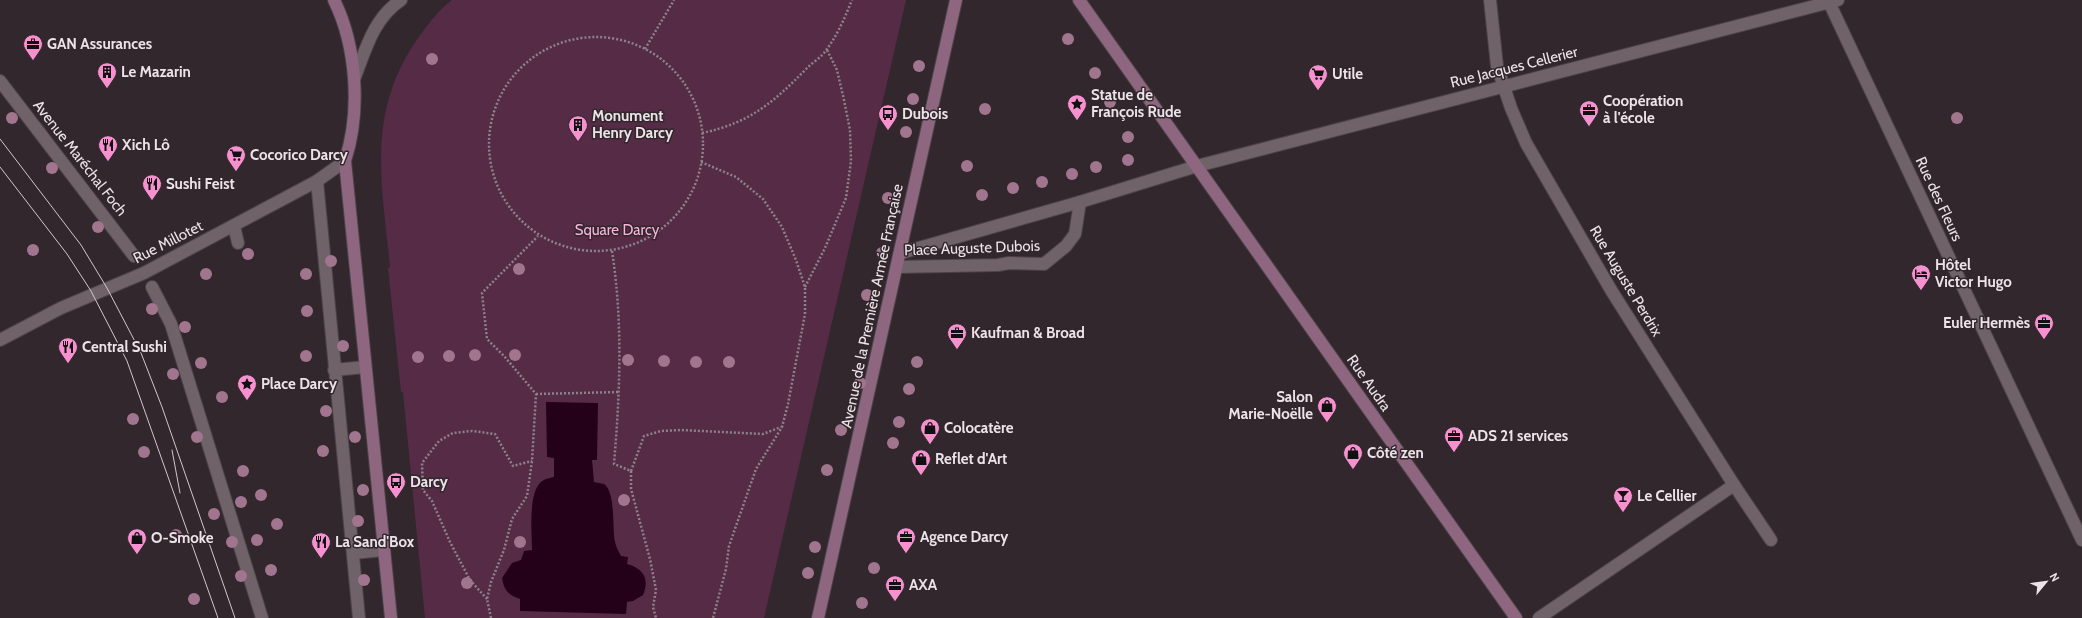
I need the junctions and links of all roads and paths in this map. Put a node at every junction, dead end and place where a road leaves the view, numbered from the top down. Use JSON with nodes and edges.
{"nodes":[{"id":1,"x":334,"y":0,"type":"edge"},
{"id":2,"x":401,"y":0,"type":"edge"},
{"id":3,"x":674,"y":0,"type":"edge"},
{"id":4,"x":852,"y":0,"type":"edge"},
{"id":5,"x":956,"y":0,"type":"edge"},
{"id":6,"x":1079,"y":0,"type":"edge"},
{"id":7,"x":1490,"y":0,"type":"edge"},
{"id":8,"x":1831,"y":1,"type":"edge"},
{"id":9,"x":645,"y":49,"type":"junction"},
{"id":10,"x":827,"y":50,"type":"junction"},
{"id":11,"x":355,"y":77,"type":"junction"},
{"id":12,"x":0,"y":81,"type":"edge"},
{"id":13,"x":1504,"y":87,"type":"junction"},
{"id":14,"x":702,"y":133,"type":"junction"},
{"id":15,"x":345,"y":161,"type":"junction"},
{"id":16,"x":701,"y":162,"type":"junction"},
{"id":17,"x":1197,"y":166,"type":"junction"},
{"id":18,"x":317,"y":181,"type":"junction"},
{"id":19,"x":1080,"y":202,"type":"junction"},
{"id":20,"x":234,"y":226,"type":"junction"},
{"id":21,"x":538,"y":236,"type":"junction"},
{"id":22,"x":238,"y":243,"type":"dead end"},
{"id":23,"x":612,"y":251,"type":"junction"},
{"id":24,"x":901,"y":253,"type":"junction"},
{"id":25,"x":134,"y":256,"type":"dead end"},
{"id":26,"x":897,"y":267,"type":"junction"},
{"id":27,"x":152,"y":287,"type":"dead end"},
{"id":28,"x":805,"y":287,"type":"junction"},
{"id":29,"x":0,"y":340,"type":"edge"},
{"id":30,"x":365,"y":367,"type":"junction"},
{"id":31,"x":334,"y":370,"type":"junction"},
{"id":32,"x":620,"y":392,"type":"junction"},
{"id":33,"x":536,"y":394,"type":"junction"},
{"id":34,"x":782,"y":427,"type":"junction"},
{"id":35,"x":532,"y":461,"type":"junction"},
{"id":36,"x":631,"y":471,"type":"junction"},
{"id":37,"x":1734,"y":485,"type":"junction"},
{"id":38,"x":1771,"y":540,"type":"dead end"},
{"id":39,"x":2082,"y":540,"type":"edge"},
{"id":40,"x":384,"y":550,"type":"junction"},
{"id":41,"x":353,"y":553,"type":"junction"},
{"id":42,"x":487,"y":599,"type":"junction"},
{"id":43,"x":262,"y":618,"type":"edge"},
{"id":44,"x":359,"y":618,"type":"edge"},
{"id":45,"x":391,"y":618,"type":"edge"},
{"id":46,"x":491,"y":618,"type":"edge"},
{"id":47,"x":656,"y":618,"type":"edge"},
{"id":48,"x":713,"y":618,"type":"edge"},
{"id":49,"x":818,"y":618,"type":"edge"},
{"id":50,"x":1516,"y":618,"type":"edge"},
{"id":51,"x":1539,"y":618,"type":"edge"}],
"edges":[{"from":1,"to":11,"type":"main road"},
{"from":2,"to":11,"type":"street"},
{"from":3,"to":9,"type":"path"},
{"from":4,"to":10,"type":"path"},
{"from":5,"to":24,"type":"main road","name":"Avenue de la Première Armée Française"},
{"from":6,"to":17,"type":"main road"},
{"from":7,"to":13,"type":"street","name":"Rue Auguste Perdrix"},
{"from":8,"to":13,"type":"street","name":"Rue Jacques Cellerier"},
{"from":8,"to":39,"type":"street","name":"Rue des Fleurs"},
{"from":9,"to":14,"type":"path"},
{"from":9,"to":21,"type":"path"},
{"from":10,"to":14,"type":"path"},
{"from":10,"to":28,"type":"path"},
{"from":11,"to":15,"type":"main road"},
{"from":12,"to":25,"type":"street","name":"Avenue Maréchal Foch"},
{"from":13,"to":17,"type":"street","name":"Rue Jacques Cellerier"},
{"from":13,"to":37,"type":"street","name":"Rue Auguste Perdrix"},
{"from":14,"to":16,"type":"path"},
{"from":15,"to":18,"type":"street","name":"Rue Millotet"},
{"from":15,"to":30,"type":"main road"},
{"from":16,"to":23,"type":"path"},
{"from":16,"to":28,"type":"path"},
{"from":17,"to":19,"type":"street","name":"Place Auguste Dubois"},
{"from":17,"to":50,"type":"main road","name":"Rue Audra"},
{"from":18,"to":20,"type":"street","name":"Rue Millotet"},
{"from":18,"to":31,"type":"street"},
{"from":19,"to":24,"type":"street","name":"Place Auguste Dubois"},
{"from":19,"to":26,"type":"street","name":"Place Auguste Dubois"},
{"from":20,"to":22,"type":"street"},
{"from":20,"to":29,"type":"street","name":"Rue Millotet"},
{"from":21,"to":23,"type":"path"},
{"from":21,"to":33,"type":"path"},
{"from":23,"to":32,"type":"path"},
{"from":24,"to":26,"type":"main road","name":"Avenue de la Première Armée Française"},
{"from":26,"to":49,"type":"main road","name":"Avenue de la Première Armée Française"},
{"from":27,"to":43,"type":"street"},
{"from":28,"to":34,"type":"path"},
{"from":30,"to":31,"type":"street"},
{"from":30,"to":40,"type":"main road"},
{"from":31,"to":41,"type":"street"},
{"from":32,"to":33,"type":"path"},
{"from":32,"to":36,"type":"path"},
{"from":33,"to":35,"type":"path"},
{"from":34,"to":36,"type":"path"},
{"from":34,"to":48,"type":"path"},
{"from":35,"to":42,"type":"path"},
{"from":35,"to":42,"type":"path"},
{"from":36,"to":47,"type":"path"},
{"from":37,"to":38,"type":"street","name":"Rue Auguste Perdrix"},
{"from":37,"to":51,"type":"street"},
{"from":40,"to":41,"type":"street"},
{"from":40,"to":45,"type":"main road"},
{"from":41,"to":44,"type":"street"},
{"from":42,"to":46,"type":"path"}]}
